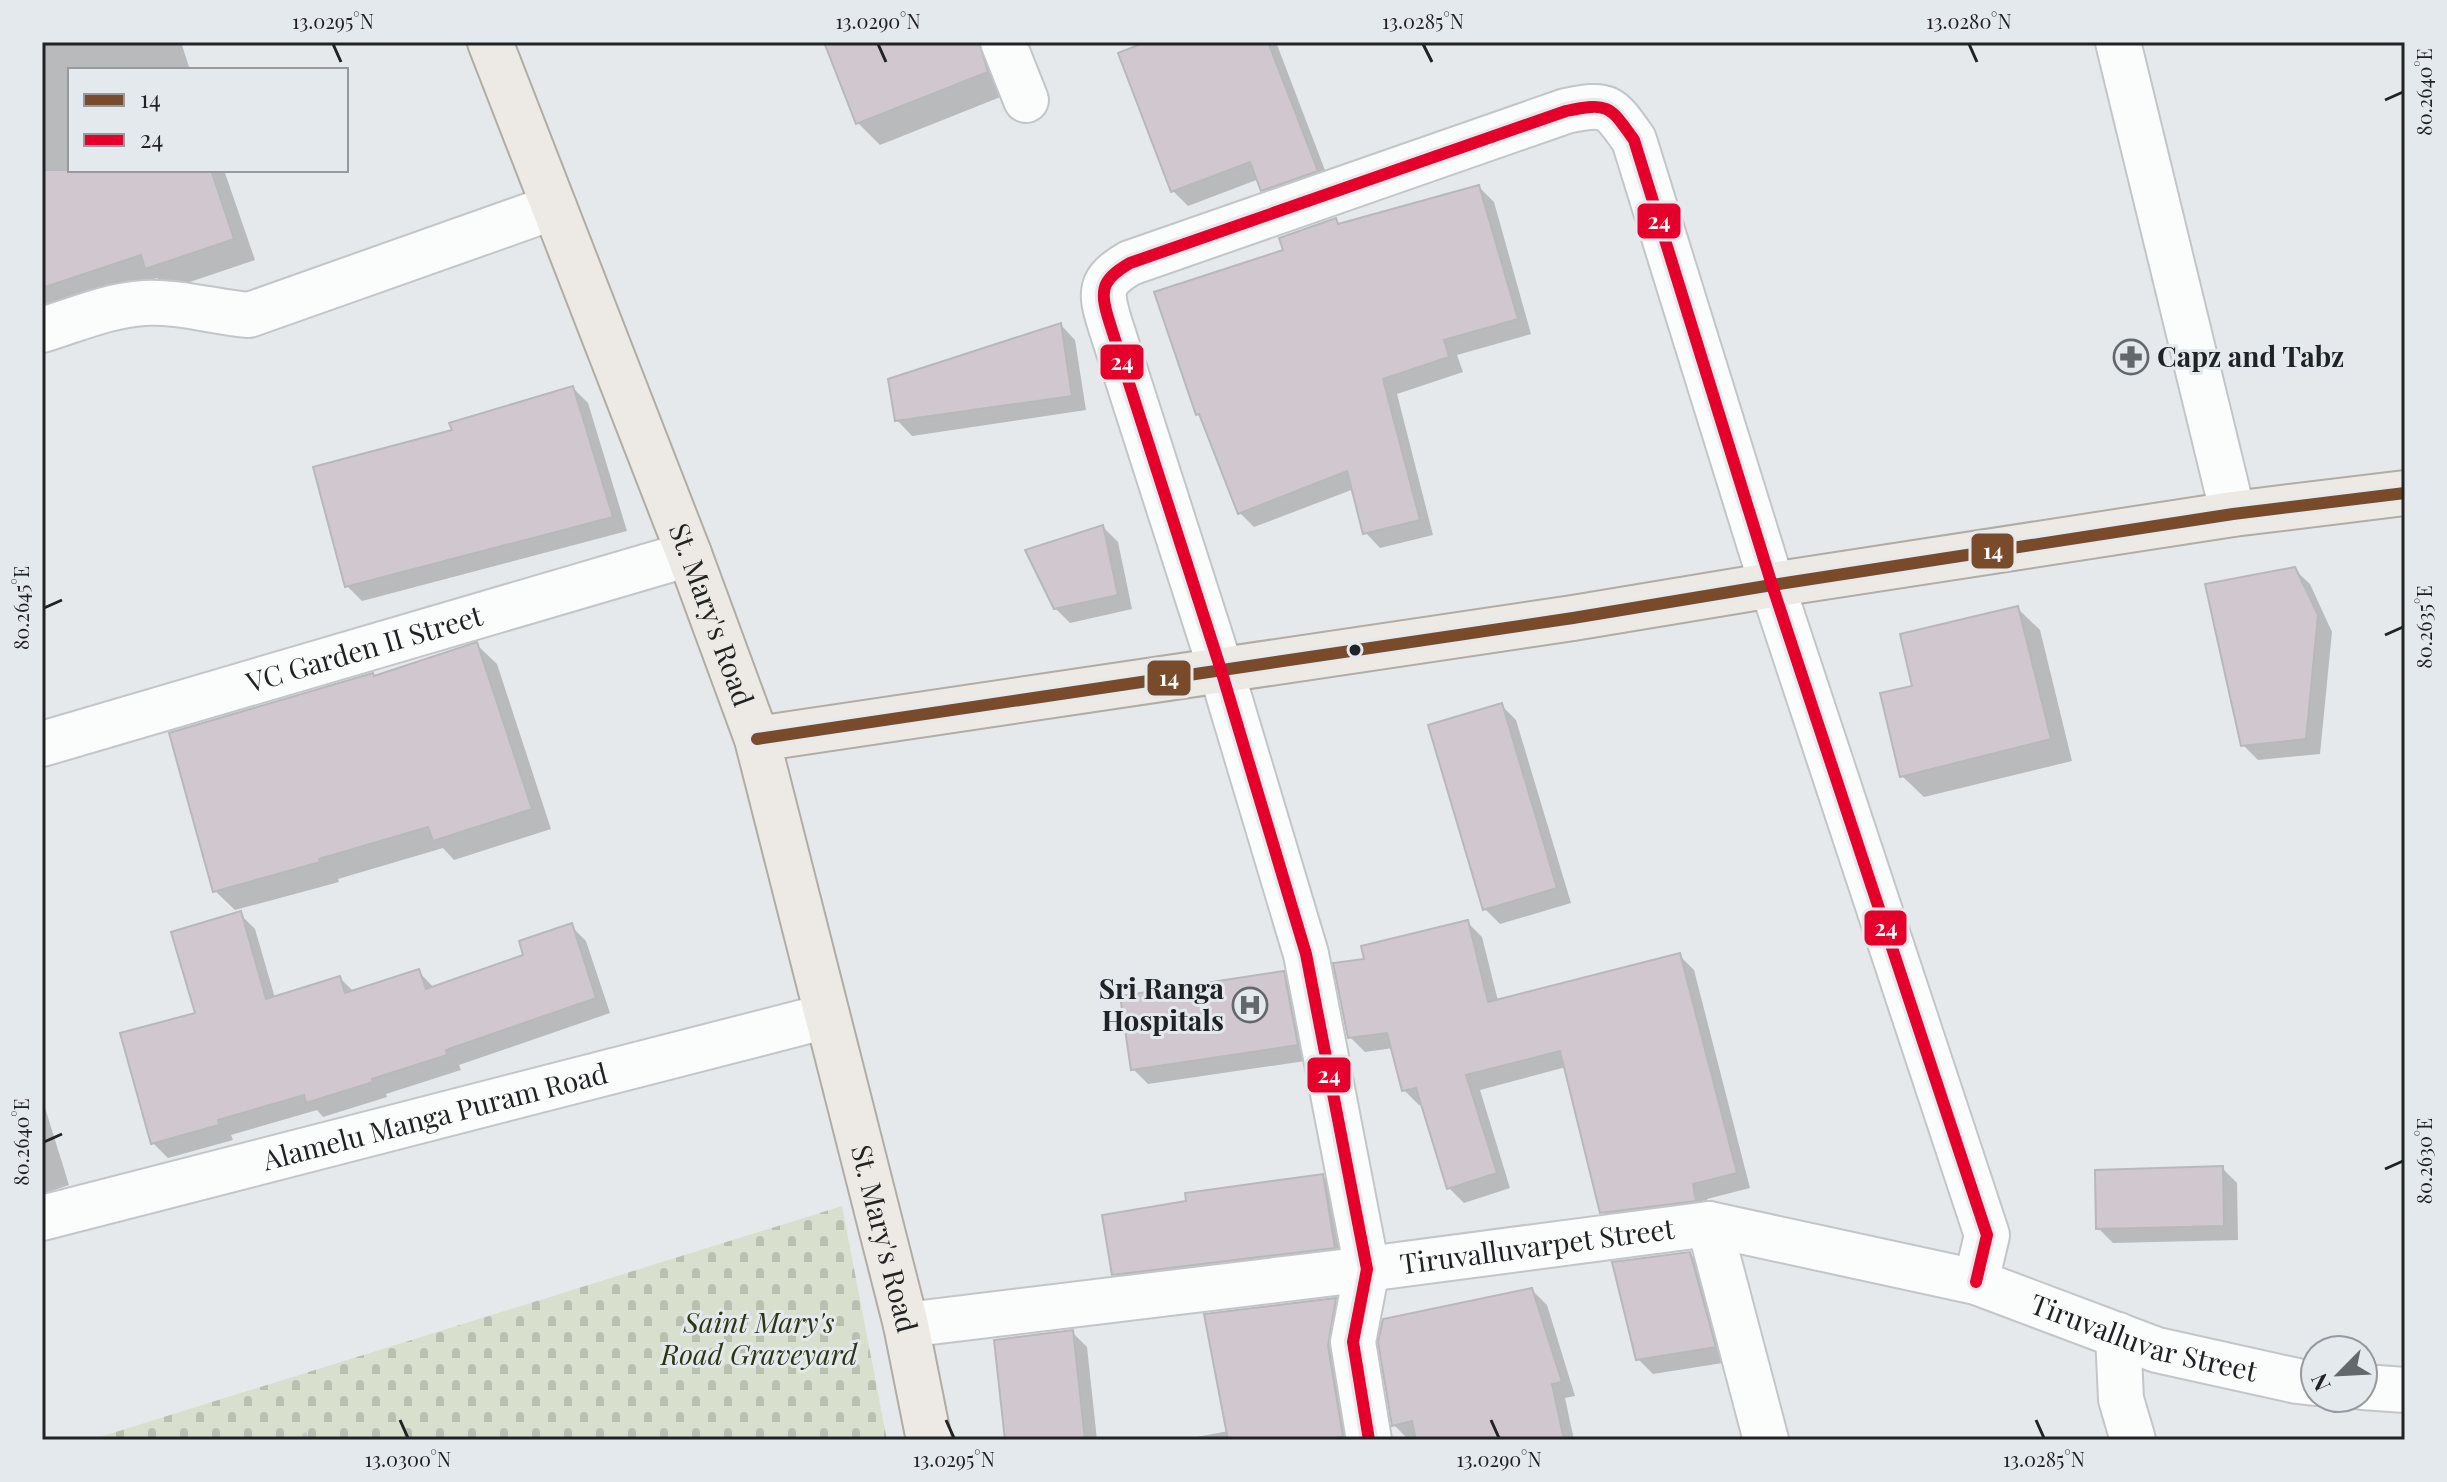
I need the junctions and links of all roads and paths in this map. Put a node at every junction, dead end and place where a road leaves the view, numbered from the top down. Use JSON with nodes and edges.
{"nodes":[{"id":1,"x":490,"y":42,"type":"edge"},
{"id":2,"x":1003,"y":42,"type":"edge"},
{"id":3,"x":2118,"y":42,"type":"edge"},
{"id":4,"x":1026,"y":100,"type":"dead end"},
{"id":5,"x":554,"y":207,"type":"junction"},
{"id":6,"x":42,"y":330,"type":"edge"},
{"id":7,"x":2405,"y":493,"type":"edge"},
{"id":8,"x":2233,"y":514,"type":"junction"},
{"id":9,"x":689,"y":554,"type":"junction"},
{"id":10,"x":1772,"y":585,"type":"junction"},
{"id":11,"x":1221,"y":670,"type":"junction"},
{"id":12,"x":757,"y":739,"type":"junction"},
{"id":13,"x":42,"y":744,"type":"edge"},
{"id":14,"x":827,"y":1016,"type":"junction"},
{"id":15,"x":42,"y":1218,"type":"edge"},
{"id":16,"x":1709,"y":1224,"type":"junction"},
{"id":17,"x":1367,"y":1269,"type":"junction"},
{"id":18,"x":1976,"y":1282,"type":"junction"},
{"id":19,"x":906,"y":1325,"type":"junction"},
{"id":20,"x":2118,"y":1335,"type":"junction"},
{"id":21,"x":2299,"y":1381,"type":"edge"},
{"id":22,"x":2379,"y":1388,"type":"edge"},
{"id":23,"x":2405,"y":1390,"type":"edge"},
{"id":24,"x":304,"y":1433,"type":"dead end"},
{"id":25,"x":307,"y":1440,"type":"edge"},
{"id":26,"x":929,"y":1440,"type":"edge"},
{"id":27,"x":1369,"y":1440,"type":"edge"},
{"id":28,"x":1766,"y":1440,"type":"edge"},
{"id":29,"x":2133,"y":1440,"type":"edge"}],
"edges":[{"from":1,"to":5,"type":"main road","name":"St. Mary's Road"},
{"from":2,"to":4,"type":"street"},
{"from":3,"to":8,"type":"street"},
{"from":5,"to":6,"type":"street"},
{"from":5,"to":9,"type":"main road","name":"St. Mary's Road"},
{"from":7,"to":8,"type":"main road"},
{"from":8,"to":10,"type":"main road"},
{"from":9,"to":12,"type":"main road","name":"St. Mary's Road"},
{"from":9,"to":13,"type":"street","name":"VC Garden II Street"},
{"from":10,"to":11,"type":"main road"},
{"from":10,"to":11,"type":"street"},
{"from":10,"to":18,"type":"street"},
{"from":11,"to":12,"type":"main road"},
{"from":11,"to":17,"type":"street"},
{"from":12,"to":14,"type":"main road","name":"St. Mary's Road"},
{"from":14,"to":15,"type":"street","name":"Alamelu Manga Puram Road"},
{"from":14,"to":19,"type":"main road","name":"St. Mary's Road"},
{"from":16,"to":17,"type":"street","name":"Tiruvalluvarpet Street"},
{"from":16,"to":18,"type":"street","name":"Tiruvalluvarpet Street"},
{"from":16,"to":28,"type":"street"},
{"from":17,"to":19,"type":"street","name":"Tiruvalluvarpet Street"},
{"from":17,"to":27,"type":"street"},
{"from":18,"to":20,"type":"street","name":"Tiruvalluvar Street"},
{"from":19,"to":26,"type":"main road","name":"St. Mary's Road"},
{"from":20,"to":21,"type":"street","name":"Tiruvalluvar Street"},
{"from":20,"to":29,"type":"street"},
{"from":22,"to":23,"type":"street"},
{"from":24,"to":25,"type":"path"}]}
